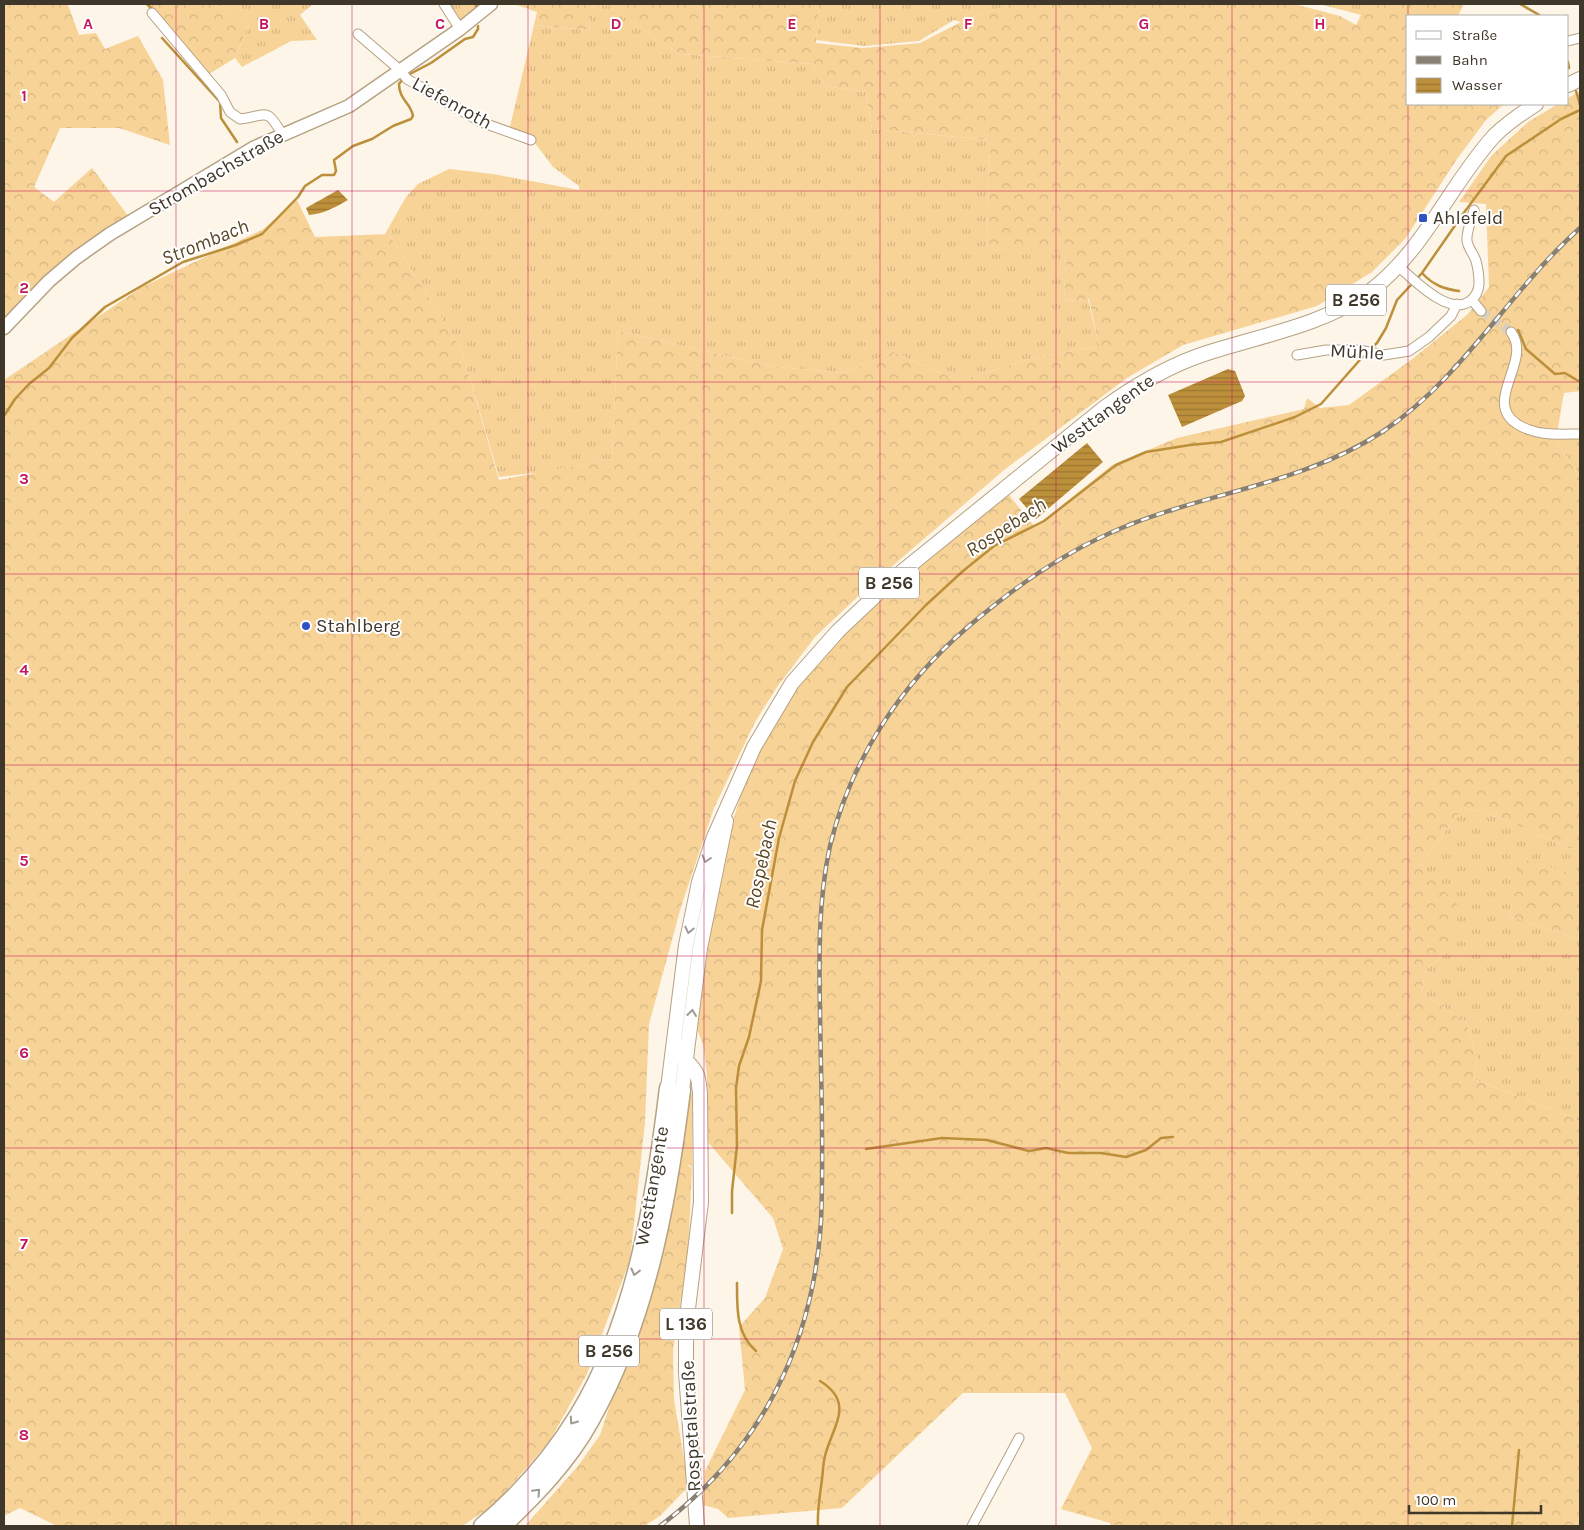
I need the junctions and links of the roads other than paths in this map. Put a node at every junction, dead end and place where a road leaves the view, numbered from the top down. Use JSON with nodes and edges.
{"nodes":[{"id":1,"x":444,"y":4,"type":"edge"},
{"id":2,"x":491,"y":4,"type":"edge"},
{"id":3,"x":152,"y":13,"type":"dead end"},
{"id":4,"x":460,"y":29,"type":"junction"},
{"id":5,"x":358,"y":34,"type":"dead end"},
{"id":6,"x":401,"y":71,"type":"junction"},
{"id":7,"x":1535,"y":105,"type":"edge"},
{"id":8,"x":282,"y":134,"type":"junction"},
{"id":9,"x":531,"y":140,"type":"dead end"},
{"id":10,"x":1474,"y":210,"type":"dead end"},
{"id":11,"x":1398,"y":266,"type":"junction"},
{"id":12,"x":1472,"y":300,"type":"junction"},
{"id":13,"x":1457,"y":304,"type":"junction"},
{"id":14,"x":1481,"y":311,"type":"tunnel mouth"},
{"id":15,"x":4,"y":328,"type":"edge"},
{"id":16,"x":1511,"y":332,"type":"tunnel mouth"},
{"id":17,"x":1297,"y":355,"type":"dead end"},
{"id":18,"x":1580,"y":434,"type":"edge"},
{"id":19,"x":729,"y":805,"type":"junction"},
{"id":20,"x":674,"y":1038,"type":"junction"},
{"id":21,"x":686,"y":1062,"type":"junction"},
{"id":22,"x":675,"y":1089,"type":"junction"},
{"id":23,"x":1019,"y":1438,"type":"dead end"},
{"id":24,"x":694,"y":1525,"type":"edge"},
{"id":25,"x":482,"y":1526,"type":"edge"},
{"id":26,"x":503,"y":1526,"type":"edge"},
{"id":27,"x":972,"y":1526,"type":"edge"}],
"edges":[{"from":1,"to":4,"type":"street"},
{"from":2,"to":4,"type":"main road","name":"Strombachstraße"},
{"from":3,"to":8,"type":"street"},
{"from":4,"to":6,"type":"main road","name":"Strombachstraße"},
{"from":5,"to":6,"type":"street","name":"Liefenroth"},
{"from":6,"to":8,"type":"main road","name":"Strombachstraße"},
{"from":6,"to":9,"type":"street","name":"Liefenroth"},
{"from":7,"to":11,"type":"main road","name":"Westtangente","number":"B 256"},
{"from":8,"to":15,"type":"main road","name":"Strombachstraße"},
{"from":10,"to":12,"type":"street"},
{"from":11,"to":13,"type":"street"},
{"from":11,"to":19,"type":"main road","name":"Westtangente","number":"B 256"},
{"from":12,"to":13,"type":"street"},
{"from":12,"to":14,"type":"street"},
{"from":13,"to":17,"type":"street","name":"Mühle"},
{"from":16,"to":18,"type":"street"},
{"from":19,"to":20,"type":"main road","name":"Westtangente","number":"B 256","one_way":true},
{"from":21,"to":19,"type":"main road","name":"Westtangente","number":"B 256","one_way":true},
{"from":20,"to":21,"type":"main road","name":"Rospetalstraße"},
{"from":20,"to":22,"type":"main road","name":"Westtangente","number":"B 256"},
{"from":21,"to":22,"type":"main road","name":"Westtangente","number":"B 256"},
{"from":21,"to":24,"type":"main road","name":"Rospetalstraße","number":"L 136"},
{"from":22,"to":25,"type":"highway","name":"Westtangente","number":"B 256","one_way":true},
{"from":26,"to":22,"type":"highway","name":"Westtangente","number":"B 256","one_way":true},
{"from":23,"to":27,"type":"street"}]}
